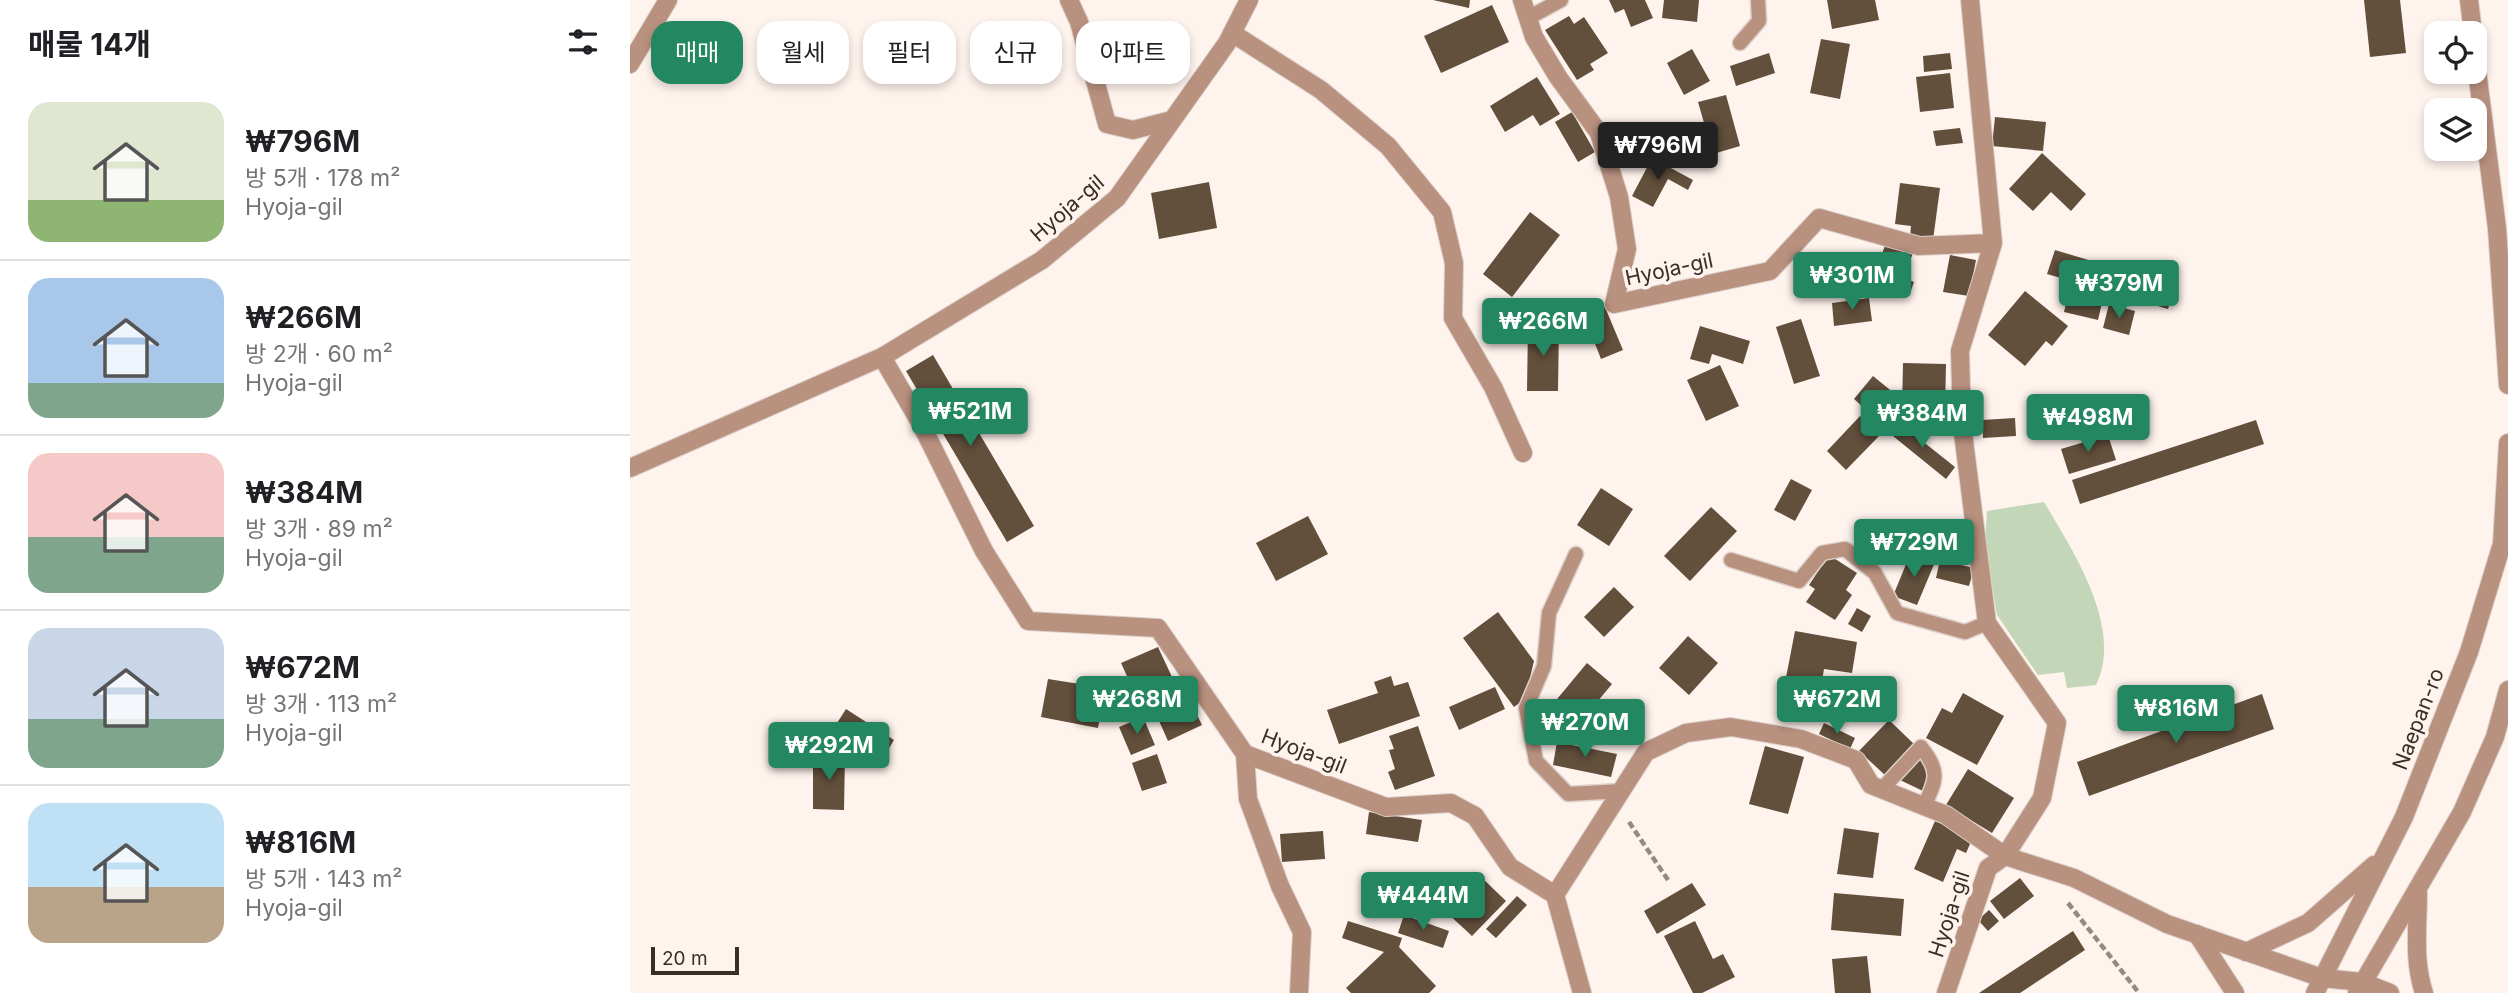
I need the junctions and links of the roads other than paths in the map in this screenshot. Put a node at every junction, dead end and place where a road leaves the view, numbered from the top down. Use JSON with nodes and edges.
{"nodes":[{"id":1,"x":668,"y":0,"type":"edge"},
{"id":2,"x":1069,"y":0,"type":"edge"},
{"id":3,"x":1249,"y":0,"type":"edge"},
{"id":4,"x":1522,"y":0,"type":"edge"},
{"id":5,"x":1562,"y":0,"type":"edge"},
{"id":6,"x":1758,"y":0,"type":"edge"},
{"id":7,"x":1970,"y":0,"type":"edge"},
{"id":8,"x":2469,"y":0,"type":"edge"},
{"id":9,"x":1528,"y":18,"type":"junction"},
{"id":10,"x":2472,"y":21,"type":"edge"},
{"id":11,"x":1232,"y":33,"type":"junction"},
{"id":12,"x":1740,"y":43,"type":"dead end"},
{"id":13,"x":630,"y":64,"type":"edge"},
{"id":14,"x":2479,"y":84,"type":"edge"},
{"id":15,"x":1172,"y":120,"type":"junction"},
{"id":16,"x":1993,"y":243,"type":"junction"},
{"id":17,"x":882,"y":357,"type":"junction"},
{"id":18,"x":2508,"y":385,"type":"edge"},
{"id":19,"x":2508,"y":443,"type":"edge"},
{"id":20,"x":1523,"y":453,"type":"dead end"},
{"id":21,"x":630,"y":468,"type":"edge"},
{"id":22,"x":1576,"y":554,"type":"dead end"},
{"id":23,"x":1731,"y":560,"type":"dead end"},
{"id":24,"x":1987,"y":623,"type":"junction"},
{"id":25,"x":2508,"y":690,"type":"edge"},
{"id":26,"x":1245,"y":754,"type":"junction"},
{"id":27,"x":1882,"y":789,"type":"junction"},
{"id":28,"x":1619,"y":796,"type":"junction"},
{"id":29,"x":1924,"y":806,"type":"junction"},
{"id":30,"x":2385,"y":855,"type":"junction"},
{"id":31,"x":2005,"y":856,"type":"junction"},
{"id":32,"x":2418,"y":890,"type":"junction"},
{"id":33,"x":1555,"y":895,"type":"junction"},
{"id":34,"x":2197,"y":934,"type":"junction"},
{"id":35,"x":2246,"y":952,"type":"junction"},
{"id":36,"x":2318,"y":986,"type":"edge"},
{"id":37,"x":2360,"y":987,"type":"edge"},
{"id":38,"x":1299,"y":993,"type":"edge"},
{"id":39,"x":1582,"y":993,"type":"edge"},
{"id":40,"x":1946,"y":993,"type":"edge"},
{"id":41,"x":2235,"y":993,"type":"edge"},
{"id":42,"x":2389,"y":993,"type":"edge"},
{"id":43,"x":2424,"y":993,"type":"edge"}],
"edges":[{"from":1,"to":13,"type":"street"},
{"from":2,"to":15,"type":"street"},
{"from":3,"to":11,"type":"street","name":"Hyoja-gil"},
{"from":4,"to":9,"type":"street","name":"Hyoja-gil"},
{"from":5,"to":9,"type":"lane"},
{"from":6,"to":12,"type":"lane"},
{"from":7,"to":16,"type":"street","name":"Hyoja-gil"},
{"from":8,"to":10,"type":"street"},
{"from":9,"to":16,"type":"street","name":"Hyoja-gil"},
{"from":11,"to":15,"type":"street","name":"Hyoja-gil"},
{"from":11,"to":20,"type":"street"},
{"from":14,"to":18,"type":"street"},
{"from":15,"to":17,"type":"street","name":"Hyoja-gil"},
{"from":16,"to":24,"type":"street","name":"Hyoja-gil"},
{"from":17,"to":21,"type":"street","name":"Hyoja-gil"},
{"from":17,"to":26,"type":"street","name":"Hyoja-gil"},
{"from":19,"to":30,"type":"street","name":"Naepan-ro"},
{"from":22,"to":28,"type":"lane"},
{"from":23,"to":24,"type":"lane"},
{"from":24,"to":31,"type":"street","name":"Hyoja-gil"},
{"from":25,"to":32,"type":"street"},
{"from":26,"to":33,"type":"street","name":"Hyoja-gil"},
{"from":26,"to":38,"type":"street"},
{"from":27,"to":28,"type":"street"},
{"from":27,"to":29,"type":"street"},
{"from":27,"to":29,"type":"lane"},
{"from":28,"to":33,"type":"street"},
{"from":29,"to":31,"type":"street"},
{"from":30,"to":35,"type":"street"},
{"from":30,"to":36,"type":"street","name":"Naepan-ro"},
{"from":31,"to":34,"type":"street"},
{"from":31,"to":40,"type":"street","name":"Hyoja-gil"},
{"from":32,"to":37,"type":"street"},
{"from":32,"to":43,"type":"street"},
{"from":33,"to":39,"type":"street"},
{"from":34,"to":35,"type":"street"},
{"from":34,"to":41,"type":"street"},
{"from":35,"to":36,"type":"street"},
{"from":36,"to":37,"type":"street"},
{"from":37,"to":42,"type":"street"}]}
